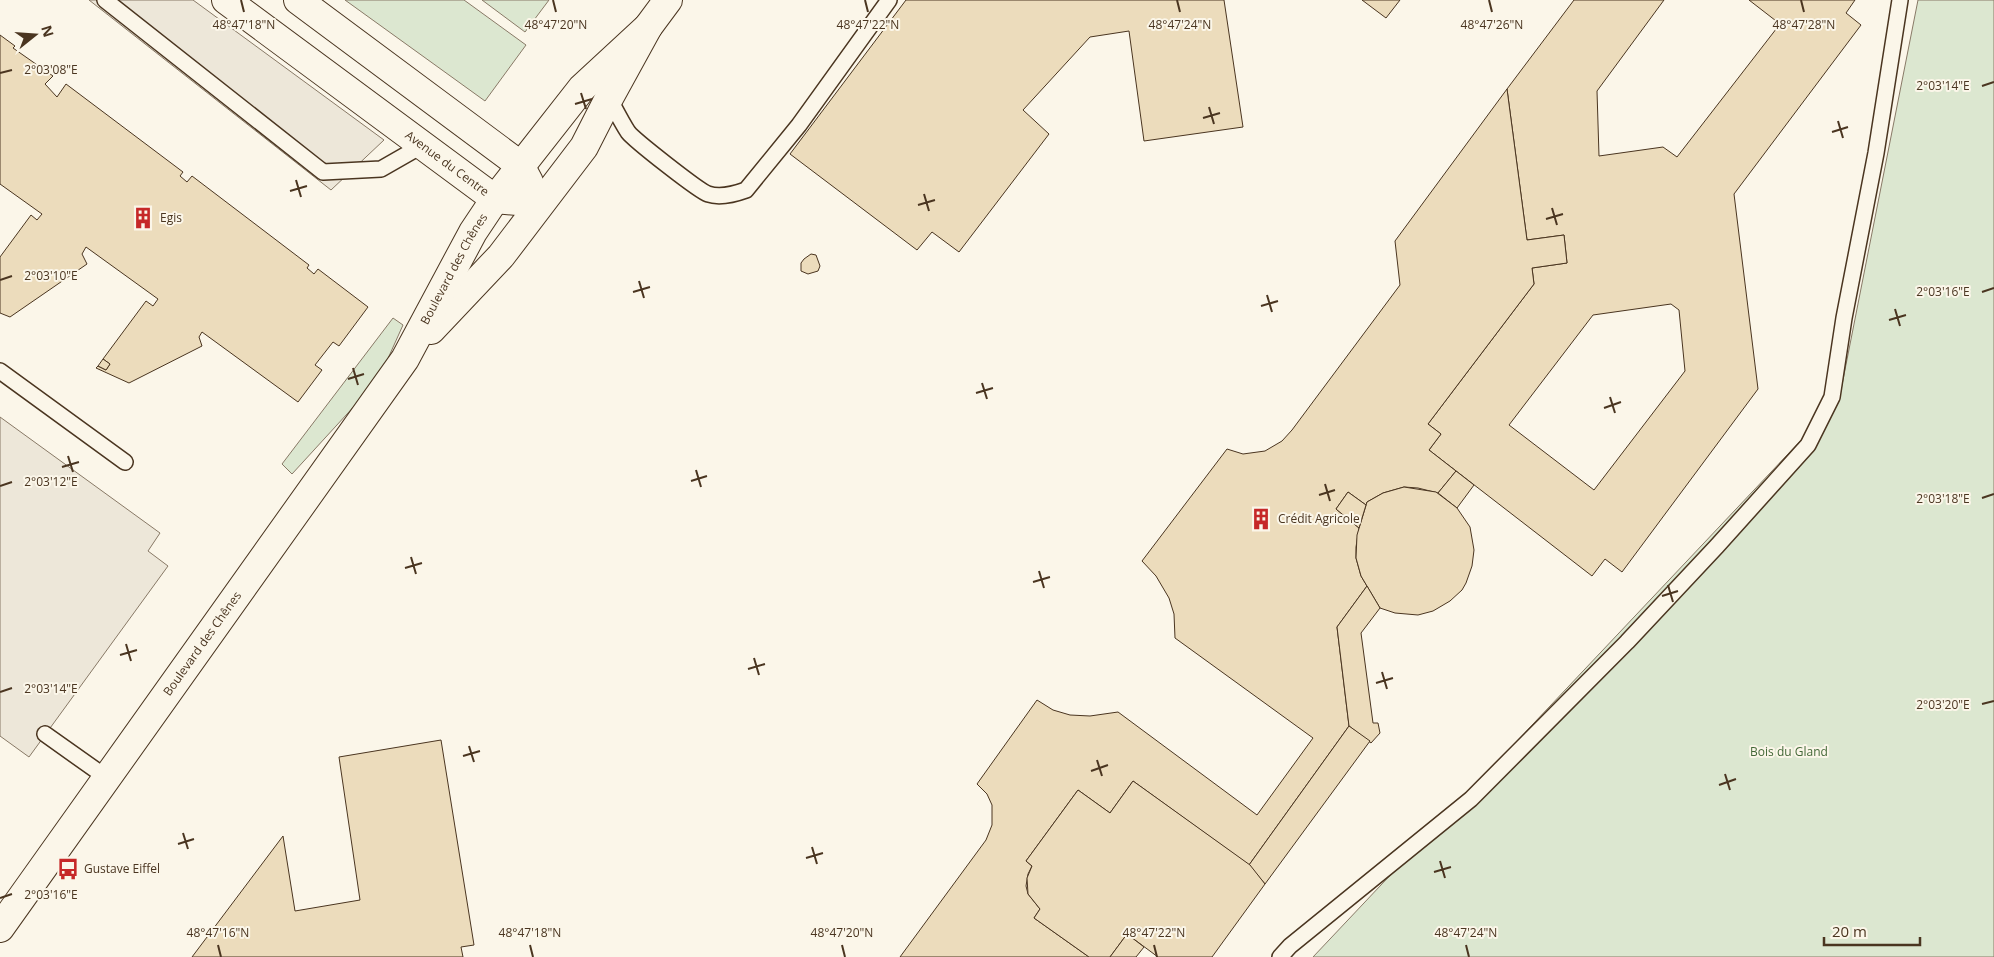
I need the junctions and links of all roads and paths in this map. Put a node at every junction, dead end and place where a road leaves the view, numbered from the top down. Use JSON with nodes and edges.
{"nodes":[{"id":1,"x":105,"y":0,"type":"edge"},
{"id":2,"x":226,"y":0,"type":"edge"},
{"id":3,"x":298,"y":0,"type":"edge"},
{"id":4,"x":668,"y":0,"type":"edge"},
{"id":5,"x":889,"y":0,"type":"edge"},
{"id":6,"x":1900,"y":0,"type":"edge"},
{"id":7,"x":648,"y":27,"type":"junction"},
{"id":8,"x":608,"y":98,"type":"junction"},
{"id":9,"x":423,"y":145,"type":"junction"},
{"id":10,"x":520,"y":166,"type":"junction"},
{"id":11,"x":495,"y":199,"type":"junction"},
{"id":12,"x":540,"y":204,"type":"junction"},
{"id":13,"x":405,"y":359,"type":"junction"},
{"id":14,"x":0,"y":371,"type":"edge"},
{"id":15,"x":125,"y":462,"type":"dead end"},
{"id":16,"x":45,"y":734,"type":"dead end"},
{"id":17,"x":107,"y":778,"type":"junction"},
{"id":18,"x":0,"y":928,"type":"edge"},
{"id":19,"x":1280,"y":957,"type":"edge"}],
"edges":[{"from":1,"to":9,"type":"lane"},
{"from":2,"to":9,"type":"street","name":"Avenue du Centre"},
{"from":3,"to":10,"type":"street"},
{"from":4,"to":7,"type":"street","name":"Boulevard des Chênes"},
{"from":5,"to":8,"type":"lane"},
{"from":6,"to":19,"type":"lane"},
{"from":7,"to":8,"type":"street","name":"Boulevard des Chênes"},
{"from":7,"to":10,"type":"street","name":"Boulevard des Chênes"},
{"from":8,"to":12,"type":"street","name":"Boulevard des Chênes"},
{"from":9,"to":11,"type":"street","name":"Avenue du Centre"},
{"from":10,"to":11,"type":"street","name":"Boulevard des Chênes"},
{"from":10,"to":12,"type":"street"},
{"from":11,"to":12,"type":"street","name":"Avenue du Centre"},
{"from":11,"to":13,"type":"street","name":"Boulevard des Chênes"},
{"from":12,"to":13,"type":"street","name":"Boulevard des Chênes"},
{"from":13,"to":17,"type":"street","name":"Boulevard des Chênes"},
{"from":14,"to":15,"type":"lane"},
{"from":16,"to":17,"type":"lane"},
{"from":17,"to":18,"type":"street","name":"Boulevard des Chênes"}]}
